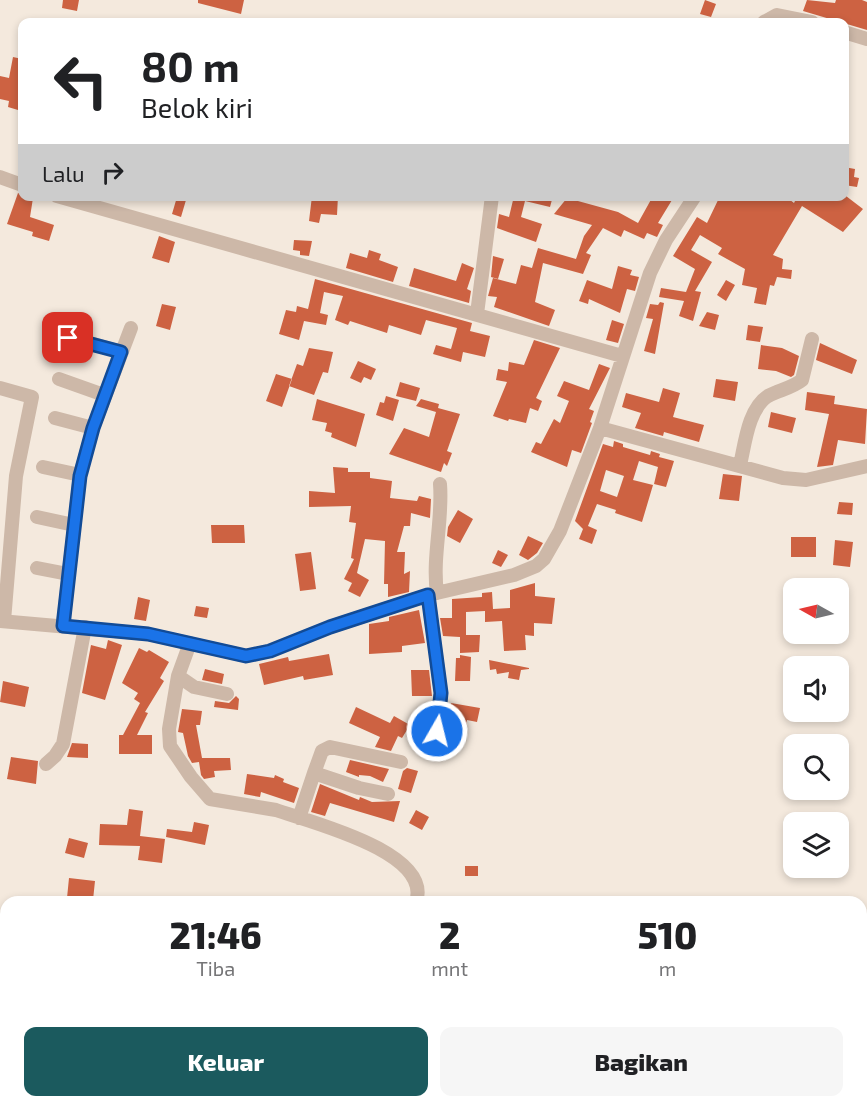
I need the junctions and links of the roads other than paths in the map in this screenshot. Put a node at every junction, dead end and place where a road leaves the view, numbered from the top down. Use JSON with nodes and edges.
{"nodes":[{"id":1,"x":772,"y":18,"type":"edge"},
{"id":2,"x":792,"y":18,"type":"edge"},
{"id":3,"x":849,"y":34,"type":"edge"},
{"id":4,"x":867,"y":39,"type":"edge"},
{"id":5,"x":0,"y":177,"type":"edge"},
{"id":6,"x":18,"y":184,"type":"edge"},
{"id":7,"x":75,"y":201,"type":"edge"},
{"id":8,"x":491,"y":201,"type":"edge"},
{"id":9,"x":692,"y":201,"type":"edge"},
{"id":10,"x":477,"y":314,"type":"junction"},
{"id":11,"x":131,"y":328,"type":"dead end"},
{"id":12,"x":51,"y":332,"type":"dead end"},
{"id":13,"x":812,"y":339,"type":"dead end"},
{"id":14,"x":121,"y":352,"type":"junction"},
{"id":15,"x":622,"y":356,"type":"junction"},
{"id":16,"x":59,"y":379,"type":"dead end"},
{"id":17,"x":0,"y":388,"type":"edge"},
{"id":18,"x":104,"y":395,"type":"junction"},
{"id":19,"x":55,"y":418,"type":"dead end"},
{"id":20,"x":93,"y":428,"type":"junction"},
{"id":21,"x":600,"y":428,"type":"junction"},
{"id":22,"x":740,"y":465,"type":"junction"},
{"id":23,"x":43,"y":467,"type":"dead end"},
{"id":24,"x":864,"y":471,"type":"edge"},
{"id":25,"x":80,"y":476,"type":"junction"},
{"id":26,"x":440,"y":484,"type":"dead end"},
{"id":27,"x":37,"y":517,"type":"dead end"},
{"id":28,"x":74,"y":525,"type":"junction"},
{"id":29,"x":37,"y":568,"type":"dead end"},
{"id":30,"x":68,"y":574,"type":"junction"},
{"id":31,"x":433,"y":594,"type":"junction"},
{"id":32,"x":2,"y":621,"type":"edge"},
{"id":33,"x":63,"y":626,"type":"junction"},
{"id":34,"x":85,"y":627,"type":"junction"},
{"id":35,"x":190,"y":643,"type":"junction"},
{"id":36,"x":178,"y":676,"type":"junction"},
{"id":37,"x":227,"y":694,"type":"dead end"},
{"id":38,"x":437,"y":731,"type":"dead end"},
{"id":39,"x":401,"y":762,"type":"dead end"},
{"id":40,"x":46,"y":764,"type":"dead end"},
{"id":41,"x":314,"y":773,"type":"junction"},
{"id":42,"x":388,"y":794,"type":"dead end"},
{"id":43,"x":299,"y":819,"type":"junction"},
{"id":44,"x":417,"y":896,"type":"edge"}],
"edges":[{"from":1,"to":2,"type":"street"},
{"from":3,"to":4,"type":"street"},
{"from":5,"to":6,"type":"street"},
{"from":7,"to":10,"type":"street"},
{"from":8,"to":10,"type":"street"},
{"from":9,"to":15,"type":"street"},
{"from":10,"to":15,"type":"street"},
{"from":11,"to":14,"type":"street"},
{"from":12,"to":14,"type":"street"},
{"from":13,"to":22,"type":"street"},
{"from":14,"to":18,"type":"street"},
{"from":15,"to":21,"type":"street"},
{"from":16,"to":18,"type":"street"},
{"from":17,"to":32,"type":"street"},
{"from":18,"to":20,"type":"street"},
{"from":19,"to":20,"type":"street"},
{"from":20,"to":25,"type":"street"},
{"from":21,"to":22,"type":"street"},
{"from":21,"to":31,"type":"street"},
{"from":22,"to":24,"type":"street"},
{"from":23,"to":25,"type":"street"},
{"from":25,"to":28,"type":"street"},
{"from":26,"to":31,"type":"street"},
{"from":27,"to":28,"type":"street"},
{"from":28,"to":30,"type":"street"},
{"from":29,"to":30,"type":"street"},
{"from":30,"to":33,"type":"street"},
{"from":31,"to":35,"type":"street"},
{"from":31,"to":38,"type":"street"},
{"from":32,"to":33,"type":"street"},
{"from":33,"to":34,"type":"street"},
{"from":34,"to":35,"type":"street"},
{"from":34,"to":40,"type":"street"},
{"from":35,"to":36,"type":"street"},
{"from":36,"to":37,"type":"street"},
{"from":36,"to":43,"type":"street"},
{"from":39,"to":41,"type":"street"},
{"from":41,"to":42,"type":"street"},
{"from":41,"to":43,"type":"street"},
{"from":43,"to":44,"type":"street"}]}
